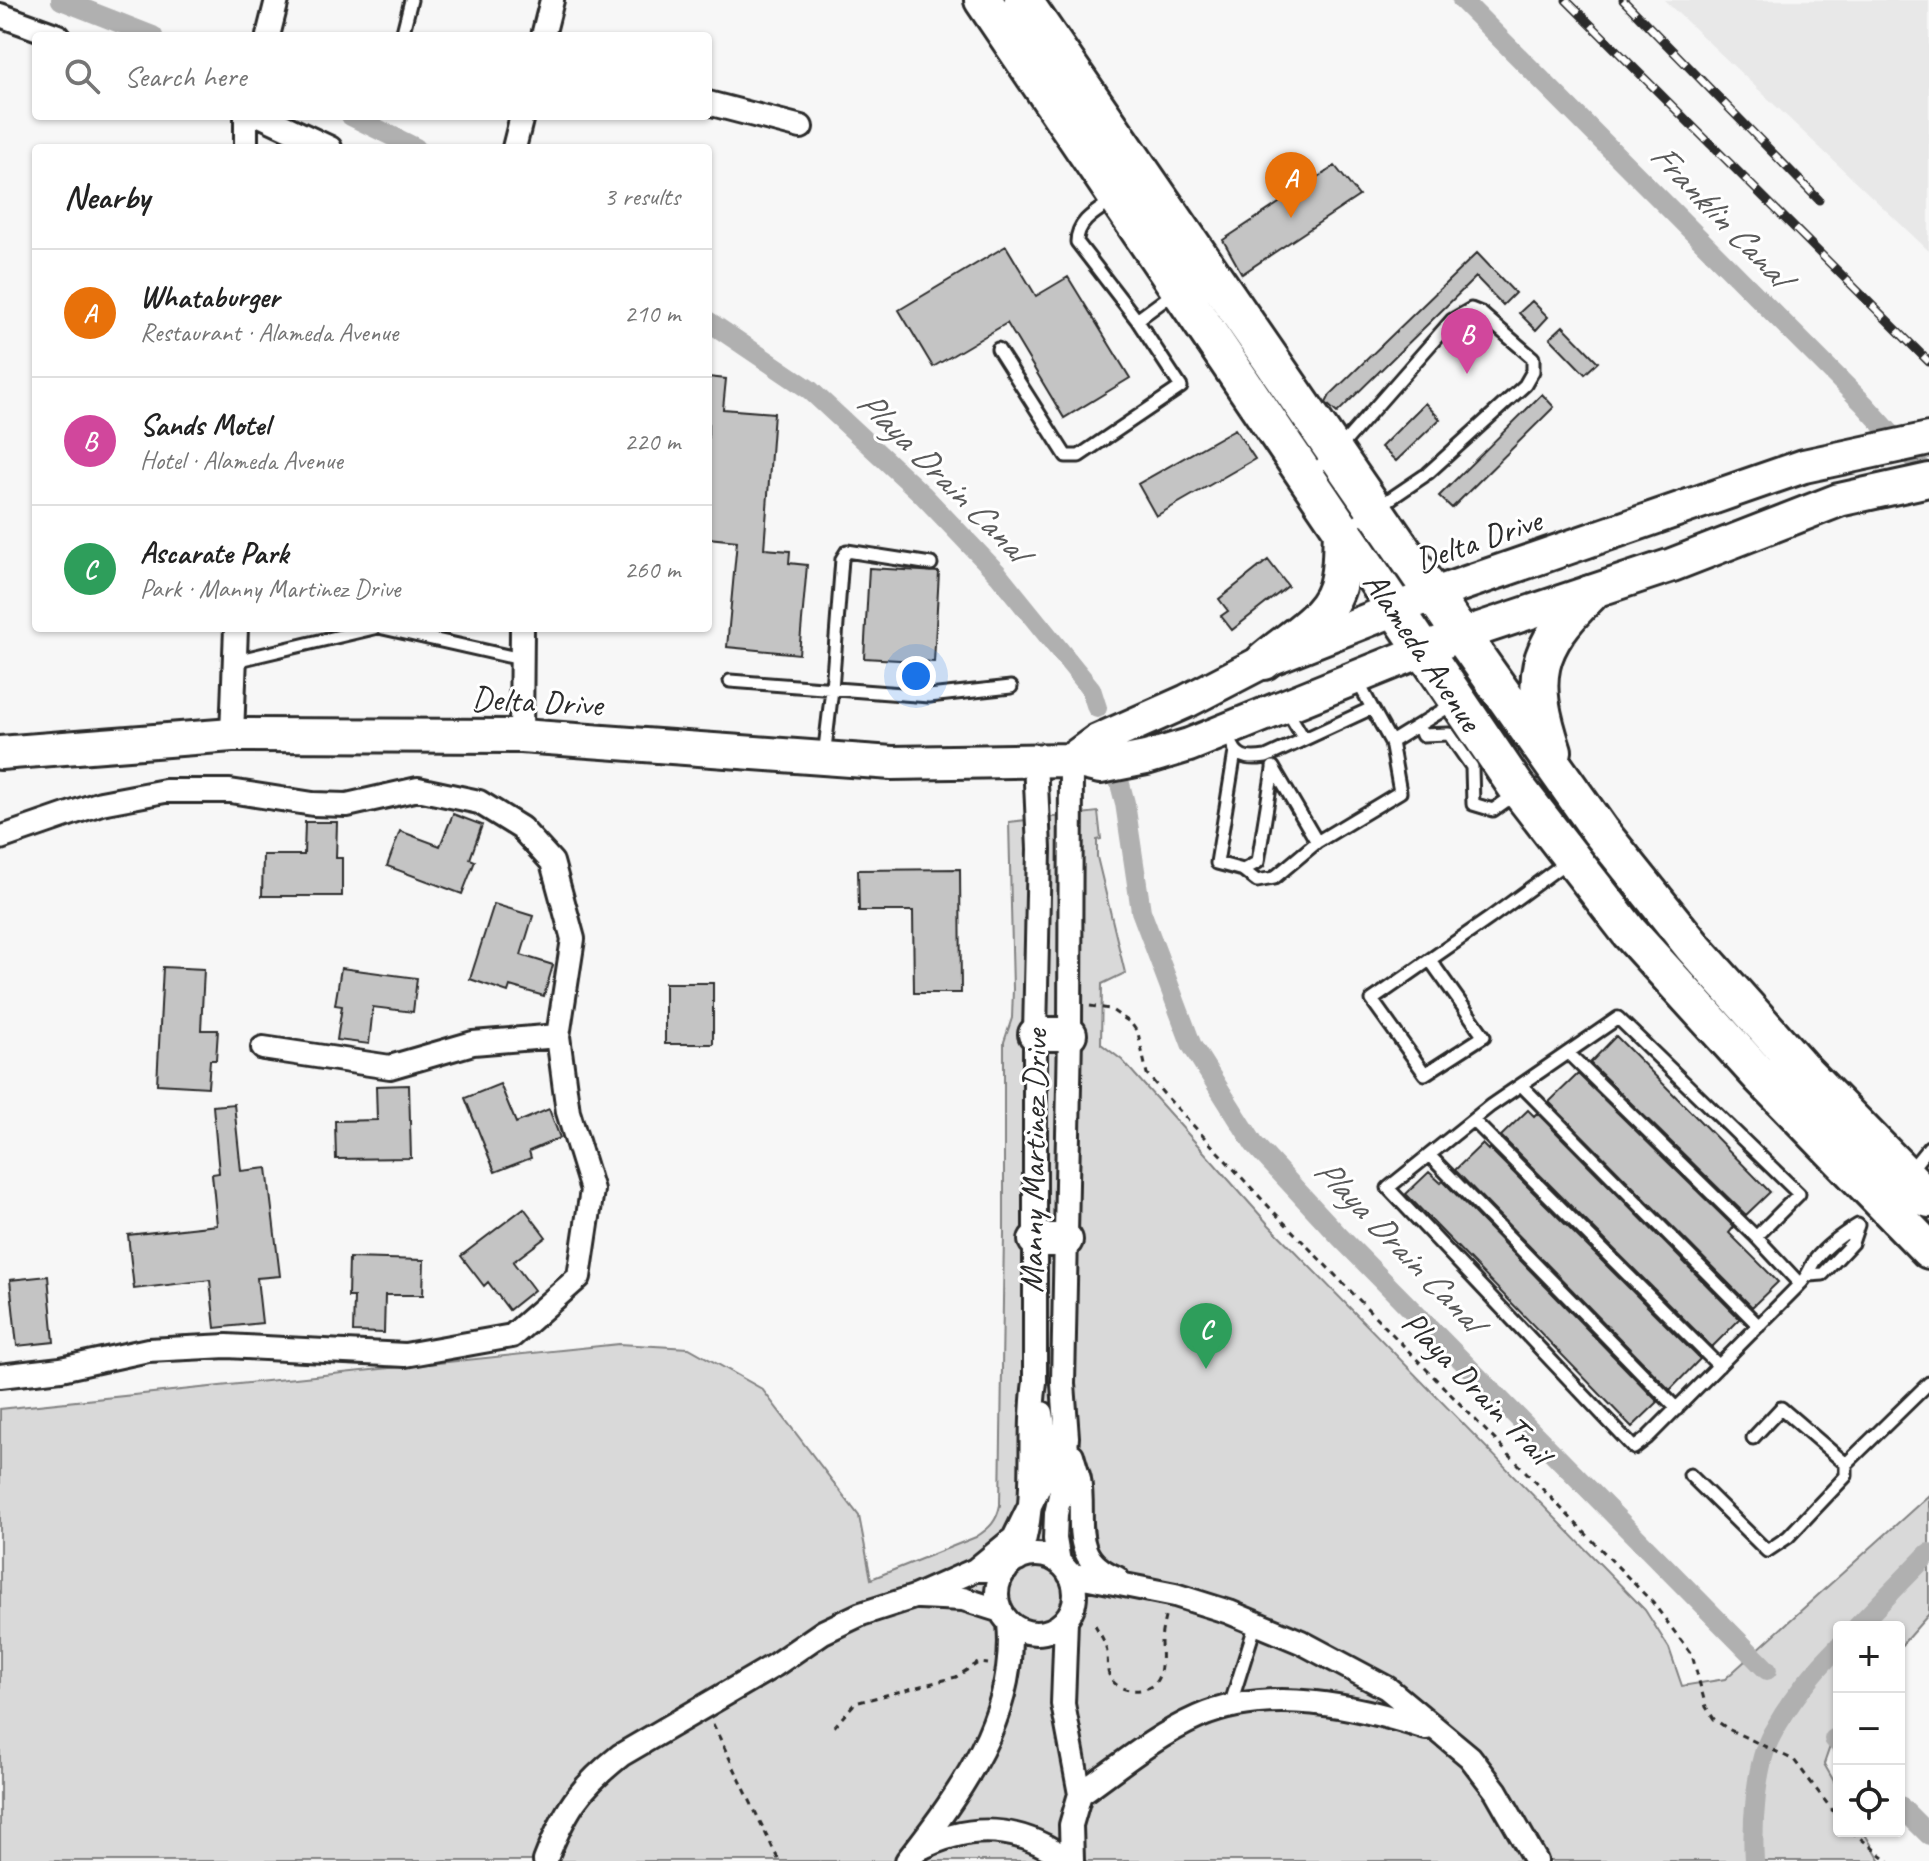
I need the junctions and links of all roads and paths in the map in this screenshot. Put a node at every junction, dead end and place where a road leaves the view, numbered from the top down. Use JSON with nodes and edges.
{"nodes":[{"id":1,"x":277,"y":0,"type":"edge"},
{"id":2,"x":411,"y":0,"type":"edge"},
{"id":3,"x":552,"y":0,"type":"edge"},
{"id":4,"x":983,"y":0,"type":"edge"},
{"id":5,"x":1023,"y":0,"type":"edge"},
{"id":6,"x":0,"y":15,"type":"edge"},
{"id":7,"x":47,"y":32,"type":"edge"},
{"id":8,"x":269,"y":32,"type":"edge"},
{"id":9,"x":403,"y":32,"type":"edge"},
{"id":10,"x":544,"y":32,"type":"edge"},
{"id":11,"x":712,"y":104,"type":"edge"},
{"id":12,"x":246,"y":120,"type":"edge"},
{"id":13,"x":270,"y":120,"type":"edge"},
{"id":14,"x":521,"y":120,"type":"edge"},
{"id":15,"x":801,"y":127,"type":"dead end"},
{"id":16,"x":246,"y":144,"type":"edge"},
{"id":17,"x":322,"y":144,"type":"edge"},
{"id":18,"x":515,"y":144,"type":"edge"},
{"id":19,"x":1131,"y":189,"type":"junction"},
{"id":20,"x":1193,"y":279,"type":"junction"},
{"id":21,"x":1137,"y":320,"type":"junction"},
{"id":22,"x":998,"y":349,"type":"dead end"},
{"id":23,"x":1929,"y":439,"type":"edge"},
{"id":24,"x":1336,"y":452,"type":"junction"},
{"id":25,"x":1305,"y":476,"type":"junction"},
{"id":26,"x":1929,"y":480,"type":"edge"},
{"id":27,"x":1376,"y":510,"type":"junction"},
{"id":28,"x":1342,"y":532,"type":"junction"},
{"id":29,"x":931,"y":564,"type":"dead end"},
{"id":30,"x":1434,"y":594,"type":"junction"},
{"id":31,"x":1590,"y":594,"type":"junction"},
{"id":32,"x":1394,"y":610,"type":"junction"},
{"id":33,"x":236,"y":632,"type":"edge"},
{"id":34,"x":357,"y":632,"type":"edge"},
{"id":35,"x":401,"y":632,"type":"edge"},
{"id":36,"x":522,"y":632,"type":"edge"},
{"id":37,"x":1461,"y":635,"type":"junction"},
{"id":38,"x":1421,"y":650,"type":"junction"},
{"id":39,"x":521,"y":659,"type":"junction"},
{"id":40,"x":235,"y":661,"type":"junction"},
{"id":41,"x":1264,"y":661,"type":"junction"},
{"id":42,"x":1355,"y":677,"type":"junction"},
{"id":43,"x":730,"y":681,"type":"dead end"},
{"id":44,"x":1011,"y":687,"type":"dead end"},
{"id":45,"x":832,"y":689,"type":"junction"},
{"id":46,"x":1201,"y":693,"type":"junction"},
{"id":47,"x":1457,"y":702,"type":"junction"},
{"id":48,"x":1284,"y":707,"type":"junction"},
{"id":49,"x":1372,"y":708,"type":"junction"},
{"id":50,"x":1421,"y":731,"type":"junction"},
{"id":51,"x":232,"y":735,"type":"junction"},
{"id":52,"x":521,"y":736,"type":"junction"},
{"id":53,"x":1226,"y":739,"type":"junction"},
{"id":54,"x":1304,"y":739,"type":"junction"},
{"id":55,"x":1391,"y":742,"type":"junction"},
{"id":56,"x":1428,"y":749,"type":"dead end"},
{"id":57,"x":0,"y":753,"type":"edge"},
{"id":58,"x":823,"y":757,"type":"junction"},
{"id":59,"x":1266,"y":757,"type":"junction"},
{"id":60,"x":1071,"y":760,"type":"junction"},
{"id":61,"x":1035,"y":761,"type":"junction"},
{"id":62,"x":1273,"y":769,"type":"junction"},
{"id":63,"x":1561,"y":775,"type":"junction"},
{"id":64,"x":1519,"y":791,"type":"junction"},
{"id":65,"x":1459,"y":801,"type":"dead end"},
{"id":66,"x":1473,"y":804,"type":"junction"},
{"id":67,"x":0,"y":838,"type":"edge"},
{"id":68,"x":1317,"y":842,"type":"junction"},
{"id":69,"x":1588,"y":846,"type":"junction"},
{"id":70,"x":1243,"y":870,"type":"junction"},
{"id":71,"x":1430,"y":960,"type":"junction"},
{"id":72,"x":1070,"y":1019,"type":"junction"},
{"id":73,"x":1035,"y":1034,"type":"junction"},
{"id":74,"x":558,"y":1036,"type":"junction"},
{"id":75,"x":263,"y":1048,"type":"dead end"},
{"id":76,"x":1568,"y":1053,"type":"junction"},
{"id":77,"x":1521,"y":1085,"type":"junction"},
{"id":78,"x":1473,"y":1120,"type":"junction"},
{"id":79,"x":1929,"y":1147,"type":"edge"},
{"id":80,"x":1429,"y":1155,"type":"junction"},
{"id":81,"x":1888,"y":1200,"type":"edge"},
{"id":82,"x":1756,"y":1237,"type":"junction"},
{"id":83,"x":1051,"y":1240,"type":"junction"},
{"id":84,"x":1929,"y":1250,"type":"edge"},
{"id":85,"x":1805,"y":1280,"type":"junction"},
{"id":86,"x":1759,"y":1326,"type":"junction"},
{"id":87,"x":1719,"y":1366,"type":"junction"},
{"id":88,"x":0,"y":1376,"type":"edge"},
{"id":89,"x":1929,"y":1383,"type":"edge"},
{"id":90,"x":1677,"y":1409,"type":"junction"},
{"id":91,"x":1067,"y":1437,"type":"junction"},
{"id":92,"x":1753,"y":1438,"type":"dead end"},
{"id":93,"x":1846,"y":1464,"type":"junction"},
{"id":94,"x":1690,"y":1475,"type":"dead end"},
{"id":95,"x":1029,"y":1508,"type":"junction"},
{"id":96,"x":1012,"y":1565,"type":"junction"},
{"id":97,"x":1064,"y":1568,"type":"junction"},
{"id":98,"x":975,"y":1570,"type":"junction"},
{"id":99,"x":1141,"y":1587,"type":"junction"},
{"id":100,"x":914,"y":1597,"type":"junction"},
{"id":101,"x":1166,"y":1611,"type":"dead end"},
{"id":102,"x":1005,"y":1617,"type":"junction"},
{"id":103,"x":1066,"y":1620,"type":"junction"},
{"id":104,"x":1256,"y":1623,"type":"junction"},
{"id":105,"x":1095,"y":1625,"type":"dead end"},
{"id":106,"x":990,"y":1664,"type":"dead end"},
{"id":107,"x":1230,"y":1706,"type":"junction"},
{"id":108,"x":704,"y":1707,"type":"junction"},
{"id":109,"x":834,"y":1727,"type":"dead end"},
{"id":110,"x":1439,"y":1732,"type":"junction"},
{"id":111,"x":1080,"y":1794,"type":"junction"},
{"id":112,"x":1833,"y":1811,"type":"edge"},
{"id":113,"x":1859,"y":1837,"type":"edge"},
{"id":114,"x":910,"y":1856,"type":"edge"},
{"id":115,"x":545,"y":1861,"type":"edge"},
{"id":116,"x":779,"y":1861,"type":"edge"},
{"id":117,"x":1070,"y":1861,"type":"edge"},
{"id":118,"x":1536,"y":1861,"type":"edge"},
{"id":119,"x":1889,"y":1861,"type":"edge"}],
"edges":[{"from":1,"to":8,"type":"street"},
{"from":2,"to":9,"type":"lane"},
{"from":3,"to":10,"type":"street"},
{"from":4,"to":19,"type":"main road","name":"Alameda Avenue"},
{"from":5,"to":19,"type":"main road","name":"Alameda Avenue"},
{"from":6,"to":7,"type":"street"},
{"from":11,"to":15,"type":"street"},
{"from":12,"to":16,"type":"street"},
{"from":13,"to":17,"type":"street"},
{"from":14,"to":18,"type":"street"},
{"from":19,"to":20,"type":"main road","name":"Alameda Avenue"},
{"from":19,"to":21,"type":"lane"},
{"from":20,"to":21,"type":"lane"},
{"from":20,"to":24,"type":"main road","name":"Alameda Avenue"},
{"from":20,"to":25,"type":"main road","name":"Alameda Avenue"},
{"from":21,"to":22,"type":"lane"},
{"from":23,"to":30,"type":"main road","name":"Delta Drive"},
{"from":24,"to":25,"type":"lane"},
{"from":24,"to":27,"type":"main road","name":"Alameda Avenue"},
{"from":24,"to":27,"type":"lane"},
{"from":25,"to":28,"type":"main road","name":"Alameda Avenue"},
{"from":26,"to":31,"type":"main road","name":"Delta Drive"},
{"from":27,"to":28,"type":"lane"},
{"from":27,"to":30,"type":"main road","name":"Alameda Avenue"},
{"from":28,"to":32,"type":"main road","name":"Alameda Avenue"},
{"from":28,"to":41,"type":"main road"},
{"from":29,"to":45,"type":"lane"},
{"from":30,"to":32,"type":"main road","name":"Delta Drive"},
{"from":30,"to":37,"type":"main road","name":"Alameda Avenue"},
{"from":31,"to":37,"type":"main road","name":"Delta Drive"},
{"from":31,"to":63,"type":"main road"},
{"from":32,"to":38,"type":"main road","name":"Alameda Avenue"},
{"from":32,"to":41,"type":"main road","name":"Delta Drive"},
{"from":33,"to":40,"type":"street"},
{"from":34,"to":40,"type":"lane"},
{"from":35,"to":39,"type":"lane"},
{"from":36,"to":39,"type":"street"},
{"from":37,"to":38,"type":"main road","name":"Delta Drive"},
{"from":37,"to":63,"type":"main road","name":"Alameda Avenue"},
{"from":38,"to":42,"type":"main road","name":"Delta Drive"},
{"from":38,"to":47,"type":"main road","name":"Alameda Avenue"},
{"from":39,"to":52,"type":"street"},
{"from":40,"to":51,"type":"street"},
{"from":41,"to":46,"type":"main road","name":"Delta Drive"},
{"from":42,"to":48,"type":"main road","name":"Delta Drive"},
{"from":42,"to":49,"type":"lane"},
{"from":43,"to":45,"type":"lane"},
{"from":44,"to":45,"type":"lane"},
{"from":45,"to":58,"type":"lane"},
{"from":46,"to":53,"type":"main road"},
{"from":46,"to":60,"type":"main road","name":"Delta Drive"},
{"from":47,"to":50,"type":"lane"},
{"from":47,"to":64,"type":"main road","name":"Alameda Avenue"},
{"from":48,"to":53,"type":"main road","name":"Delta Drive"},
{"from":48,"to":54,"type":"lane"},
{"from":49,"to":54,"type":"lane"},
{"from":49,"to":55,"type":"lane"},
{"from":50,"to":55,"type":"lane"},
{"from":50,"to":56,"type":"lane"},
{"from":50,"to":66,"type":"lane"},
{"from":51,"to":52,"type":"main road","name":"Delta Drive"},
{"from":51,"to":57,"type":"main road","name":"Delta Drive"},
{"from":52,"to":58,"type":"main road","name":"Delta Drive"},
{"from":53,"to":59,"type":"lane"},
{"from":53,"to":60,"type":"main road","name":"Delta Drive"},
{"from":53,"to":70,"type":"lane"},
{"from":54,"to":59,"type":"lane"},
{"from":55,"to":68,"type":"lane"},
{"from":58,"to":61,"type":"main road","name":"Delta Drive"},
{"from":59,"to":62,"type":"lane"},
{"from":60,"to":61,"type":"main road","name":"Delta Drive"},
{"from":60,"to":72,"type":"street","name":"Manny Martinez Drive"},
{"from":61,"to":73,"type":"street","name":"Manny Martinez Drive"},
{"from":62,"to":68,"type":"lane"},
{"from":62,"to":70,"type":"lane"},
{"from":63,"to":69,"type":"main road","name":"Alameda Avenue"},
{"from":64,"to":66,"type":"lane"},
{"from":64,"to":69,"type":"main road","name":"Alameda Avenue"},
{"from":65,"to":66,"type":"lane"},
{"from":67,"to":74,"type":"street"},
{"from":68,"to":70,"type":"lane"},
{"from":69,"to":71,"type":"lane"},
{"from":69,"to":81,"type":"main road","name":"Alameda Avenue"},
{"from":71,"to":71,"type":"lane"},
{"from":72,"to":73,"type":"main road"},
{"from":72,"to":83,"type":"street","name":"Manny Martinez Drive"},
{"from":72,"to":112,"type":"path","name":"Playa Drain Trail"},
{"from":73,"to":83,"type":"street","name":"Manny Martinez Drive"},
{"from":74,"to":75,"type":"street"},
{"from":74,"to":88,"type":"street"},
{"from":76,"to":77,"type":"lane"},
{"from":76,"to":82,"type":"lane"},
{"from":76,"to":82,"type":"lane"},
{"from":77,"to":78,"type":"lane"},
{"from":77,"to":86,"type":"lane"},
{"from":78,"to":80,"type":"lane"},
{"from":78,"to":87,"type":"lane"},
{"from":79,"to":81,"type":"lane"},
{"from":80,"to":90,"type":"lane"},
{"from":80,"to":90,"type":"lane"},
{"from":81,"to":84,"type":"main road","name":"Alameda Avenue"},
{"from":81,"to":85,"type":"lane"},
{"from":82,"to":85,"type":"lane"},
{"from":83,"to":91,"type":"street","name":"Manny Martinez Drive"},
{"from":83,"to":95,"type":"street","name":"Manny Martinez Drive"},
{"from":85,"to":86,"type":"lane"},
{"from":86,"to":87,"type":"lane"},
{"from":87,"to":90,"type":"lane"},
{"from":89,"to":93,"type":"lane"},
{"from":91,"to":97,"type":"street","name":"Manny Martinez Drive"},
{"from":91,"to":99,"type":"street"},
{"from":92,"to":93,"type":"lane"},
{"from":93,"to":94,"type":"lane"},
{"from":95,"to":96,"type":"street","name":"Manny Martinez Drive"},
{"from":95,"to":98,"type":"street"},
{"from":96,"to":97,"type":"street"},
{"from":96,"to":98,"type":"street"},
{"from":96,"to":102,"type":"street"},
{"from":97,"to":99,"type":"street"},
{"from":97,"to":103,"type":"street"},
{"from":98,"to":100,"type":"street"},
{"from":99,"to":104,"type":"street"},
{"from":100,"to":102,"type":"street"},
{"from":100,"to":108,"type":"street"},
{"from":101,"to":105,"type":"path"},
{"from":102,"to":103,"type":"street"},
{"from":102,"to":114,"type":"street"},
{"from":103,"to":111,"type":"street"},
{"from":104,"to":107,"type":"lane"},
{"from":104,"to":110,"type":"street"},
{"from":106,"to":109,"type":"path"},
{"from":107,"to":110,"type":"street"},
{"from":107,"to":111,"type":"street"},
{"from":108,"to":115,"type":"street"},
{"from":108,"to":116,"type":"path"},
{"from":110,"to":118,"type":"street"},
{"from":111,"to":117,"type":"street"},
{"from":113,"to":119,"type":"path"},
{"from":114,"to":117,"type":"street"}]}
